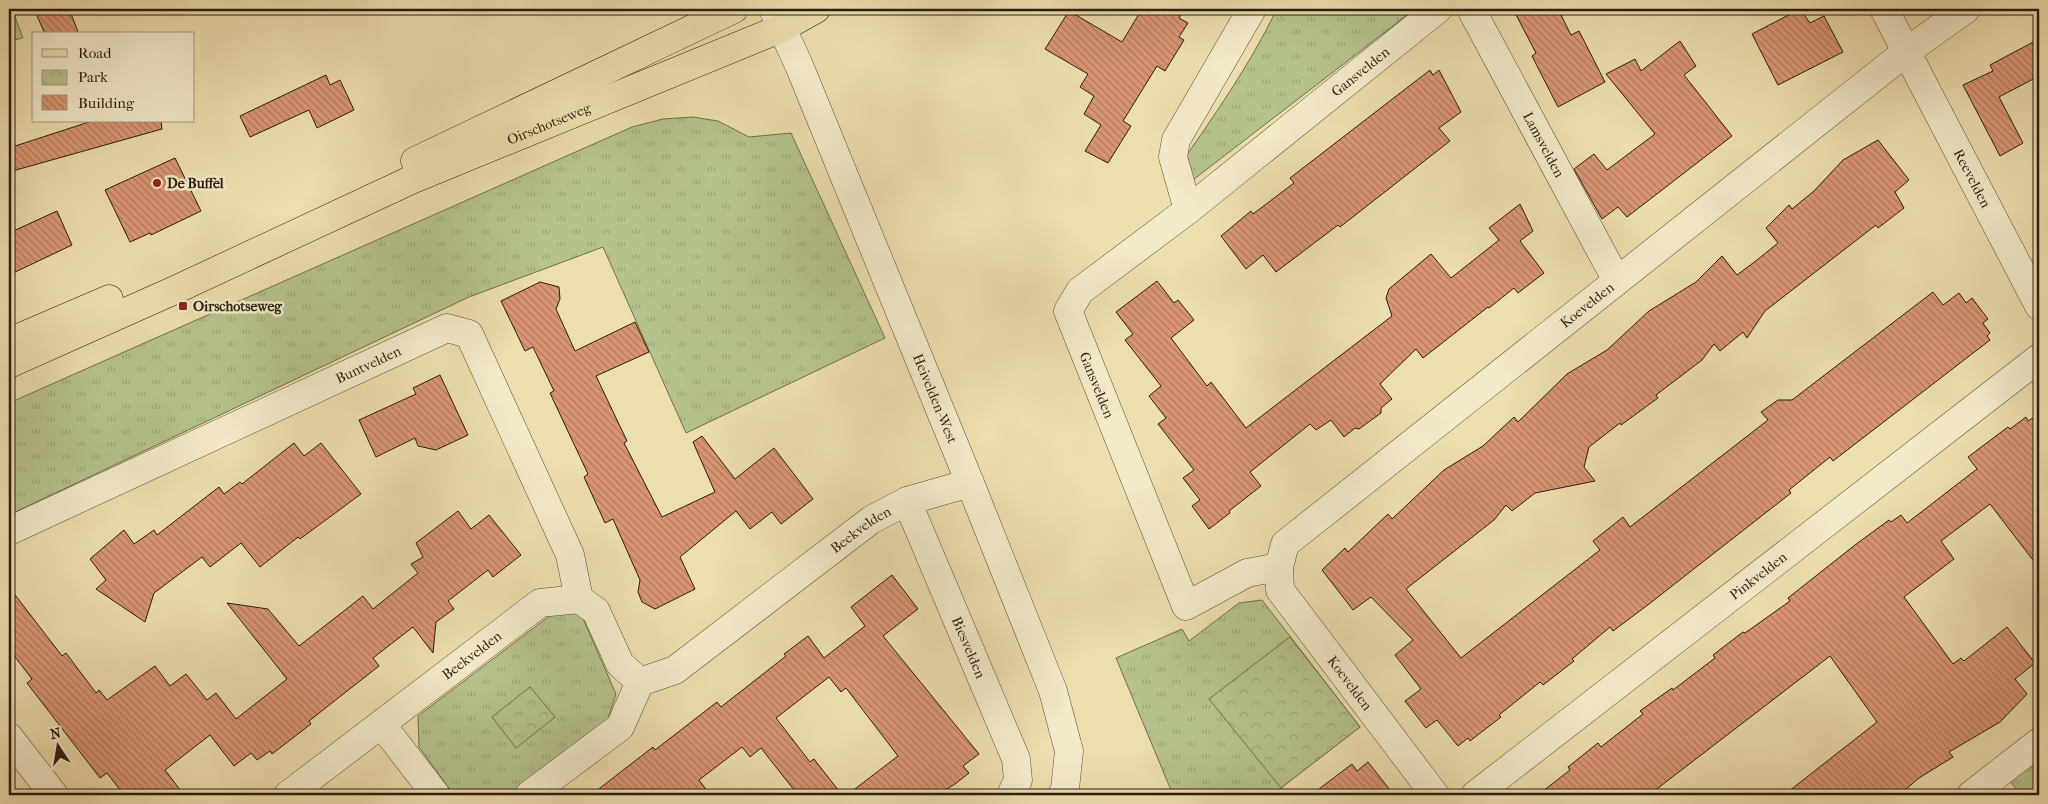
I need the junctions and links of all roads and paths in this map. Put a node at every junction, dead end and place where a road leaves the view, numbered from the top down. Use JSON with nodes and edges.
{"nodes":[{"id":1,"x":734,"y":9,"type":"edge"},
{"id":2,"x":816,"y":9,"type":"edge"},
{"id":3,"x":1252,"y":9,"type":"edge"},
{"id":4,"x":1438,"y":9,"type":"edge"},
{"id":5,"x":1471,"y":9,"type":"edge"},
{"id":6,"x":1884,"y":9,"type":"edge"},
{"id":7,"x":1966,"y":9,"type":"edge"},
{"id":8,"x":777,"y":18,"type":"edge"},
{"id":9,"x":1906,"y":52,"type":"junction"},
{"id":10,"x":1188,"y":210,"type":"junction"},
{"id":11,"x":1617,"y":280,"type":"junction"},
{"id":12,"x":2039,"y":306,"type":"edge"},
{"id":13,"x":9,"y":342,"type":"edge"},
{"id":14,"x":2039,"y":358,"type":"edge"},
{"id":15,"x":9,"y":364,"type":"edge"},
{"id":16,"x":970,"y":483,"type":"junction"},
{"id":17,"x":908,"y":501,"type":"junction"},
{"id":18,"x":9,"y":531,"type":"edge"},
{"id":19,"x":1279,"y":567,"type":"junction"},
{"id":20,"x":579,"y":599,"type":"junction"},
{"id":21,"x":640,"y":682,"type":"junction"},
{"id":22,"x":382,"y":725,"type":"junction"},
{"id":23,"x":9,"y":737,"type":"edge"},
{"id":24,"x":2039,"y":742,"type":"edge"},
{"id":25,"x":1986,"y":791,"type":"edge"},
{"id":26,"x":1069,"y":793,"type":"edge"},
{"id":27,"x":54,"y":795,"type":"edge"},
{"id":28,"x":288,"y":795,"type":"edge"},
{"id":29,"x":436,"y":795,"type":"edge"},
{"id":30,"x":529,"y":795,"type":"edge"},
{"id":31,"x":1011,"y":795,"type":"edge"},
{"id":32,"x":1435,"y":795,"type":"edge"},
{"id":33,"x":1475,"y":795,"type":"edge"}],
"edges":[{"from":1,"to":13,"type":"main road","name":"Oirschotseweg"},
{"from":2,"to":8,"type":"main road","name":"Oirschotseweg"},
{"from":3,"to":10,"type":"street"},
{"from":4,"to":10,"type":"street","name":"Gansvelden"},
{"from":5,"to":11,"type":"street","name":"Lamsvelden"},
{"from":6,"to":9,"type":"street","name":"Reevelden"},
{"from":7,"to":9,"type":"street","name":"Koevelden"},
{"from":8,"to":15,"type":"main road","name":"Oirschotseweg"},
{"from":8,"to":16,"type":"street","name":"Heivelden-West"},
{"from":9,"to":11,"type":"street","name":"Koevelden"},
{"from":9,"to":12,"type":"street","name":"Reevelden"},
{"from":10,"to":19,"type":"street","name":"Gansvelden"},
{"from":11,"to":19,"type":"street","name":"Koevelden"},
{"from":14,"to":33,"type":"street","name":"Pinkvelden"},
{"from":16,"to":17,"type":"street","name":"Beekvelden"},
{"from":16,"to":26,"type":"street","name":"Heivelden-West"},
{"from":17,"to":21,"type":"street","name":"Beekvelden"},
{"from":17,"to":31,"type":"street","name":"Biesvelden"},
{"from":18,"to":20,"type":"street","name":"Buntvelden"},
{"from":19,"to":32,"type":"street","name":"Koevelden"},
{"from":20,"to":21,"type":"street"},
{"from":20,"to":22,"type":"street","name":"Beekvelden"},
{"from":21,"to":30,"type":"street"},
{"from":22,"to":28,"type":"street","name":"Beekvelden"},
{"from":22,"to":29,"type":"street"},
{"from":23,"to":27,"type":"street"},
{"from":24,"to":25,"type":"street"}]}
